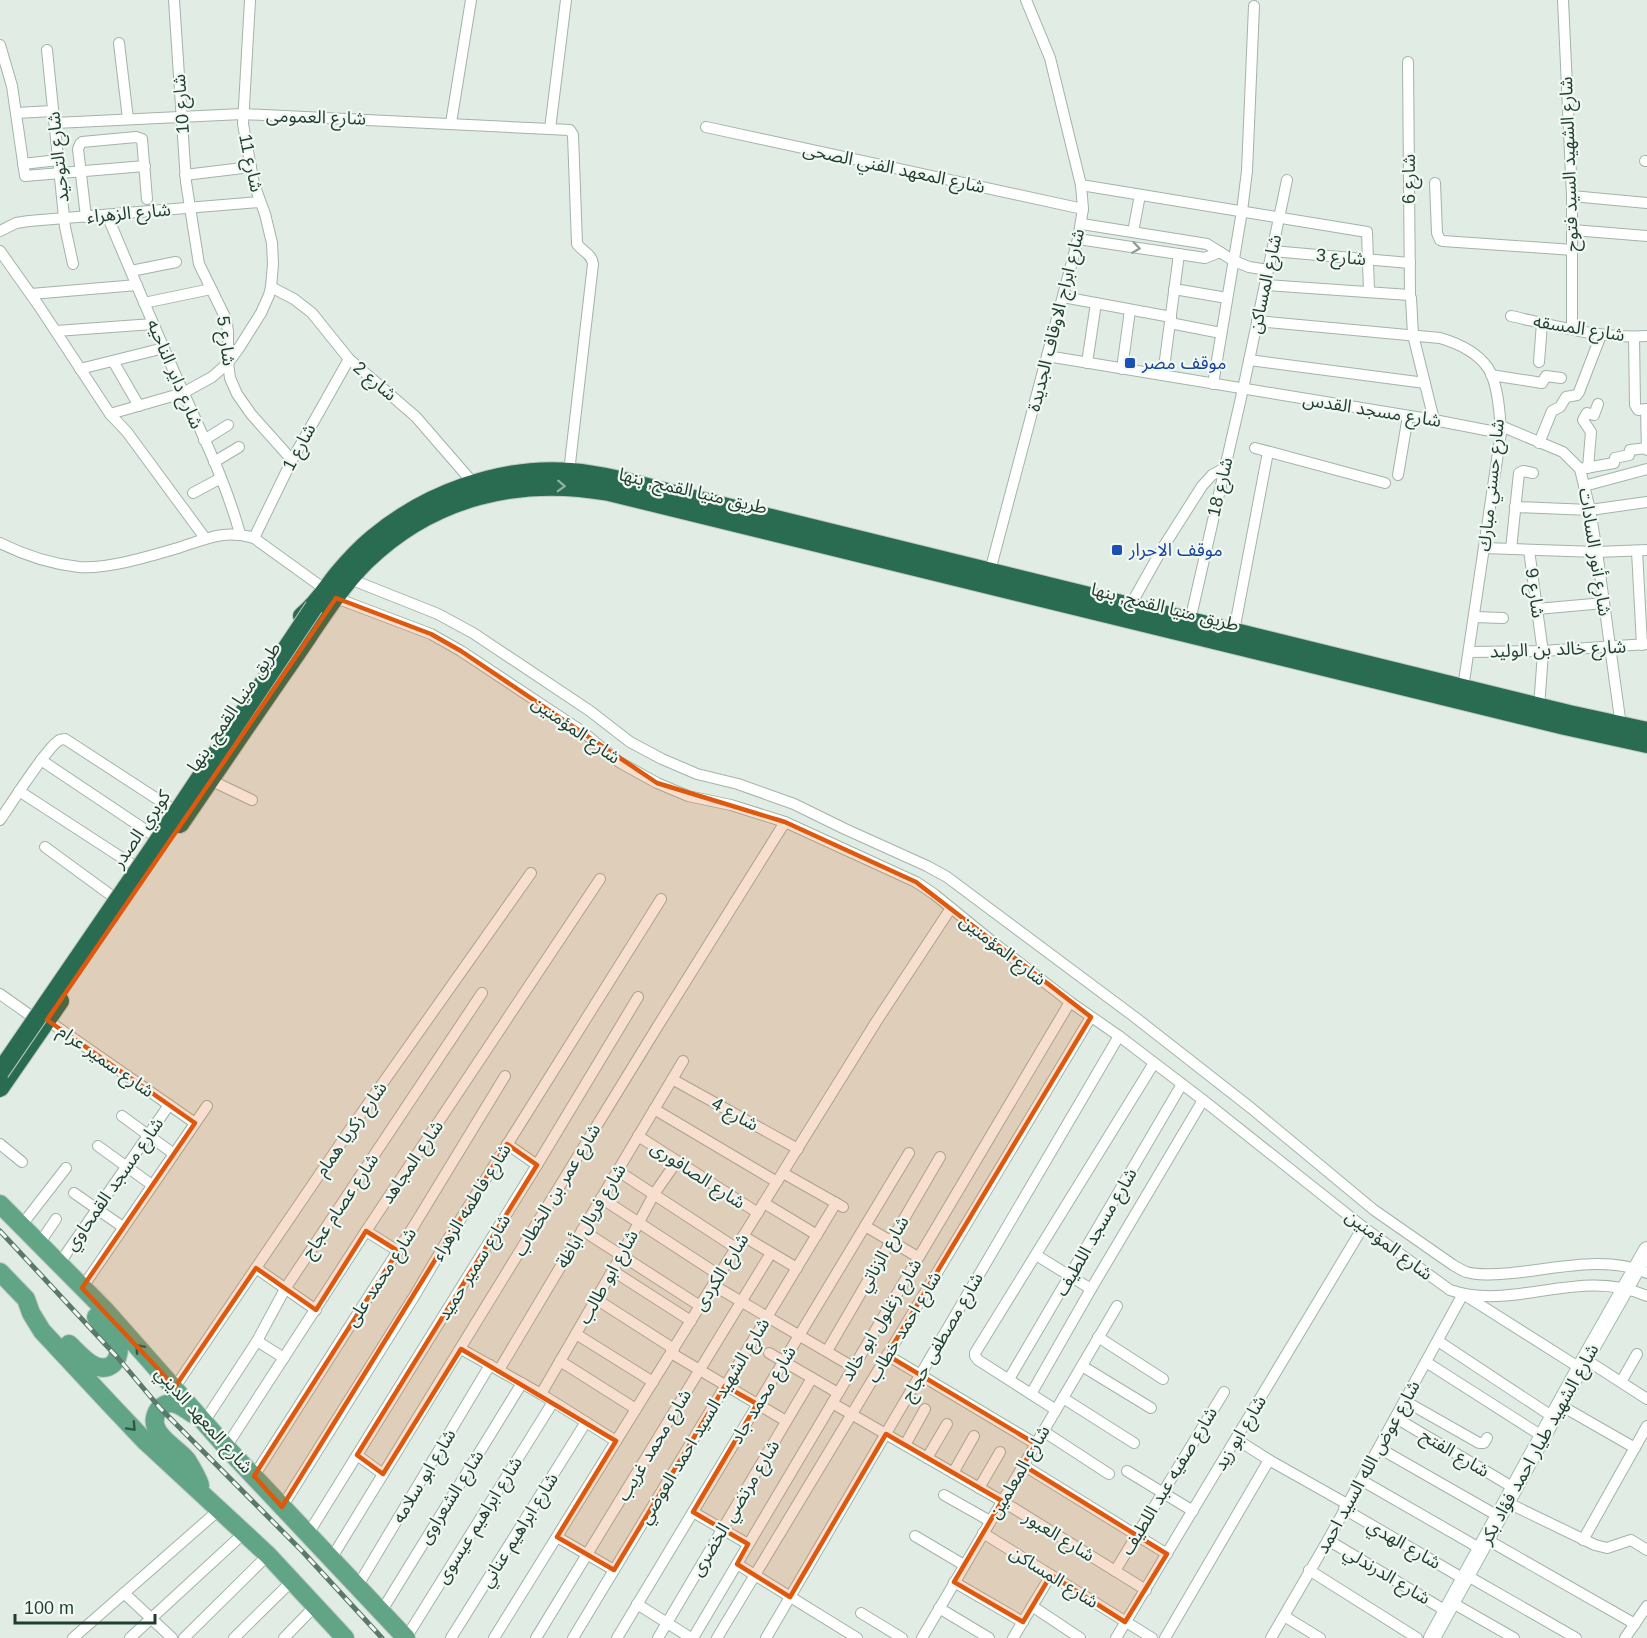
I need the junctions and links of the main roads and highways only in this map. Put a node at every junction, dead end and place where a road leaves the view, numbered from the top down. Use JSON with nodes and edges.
{"nodes":[{"id":1,"x":734,"y":515,"type":"junction"},
{"id":2,"x":331,"y":594,"type":"junction"},
{"id":3,"x":314,"y":607,"type":"junction"},
{"id":4,"x":275,"y":685,"type":"junction"},
{"id":5,"x":1647,"y":731,"type":"edge"},
{"id":6,"x":1647,"y":744,"type":"edge"},
{"id":7,"x":159,"y":840,"type":"junction"},
{"id":8,"x":39,"y":1018,"type":"junction"},
{"id":9,"x":0,"y":1062,"type":"edge"},
{"id":10,"x":0,"y":1072,"type":"edge"},
{"id":11,"x":0,"y":1081,"type":"edge"},
{"id":12,"x":0,"y":1088,"type":"edge"},
{"id":13,"x":0,"y":1204,"type":"edge"},
{"id":14,"x":0,"y":1272,"type":"edge"},
{"id":15,"x":76,"y":1283,"type":"junction"},
{"id":16,"x":26,"y":1299,"type":"junction"},
{"id":17,"x":204,"y":1422,"type":"junction"},
{"id":18,"x":202,"y":1493,"type":"junction"},
{"id":19,"x":338,"y":1635,"type":"edge"},
{"id":20,"x":406,"y":1638,"type":"edge"}],
"edges":[{"from":2,"to":1,"type":"highway","name":"طريق منيا القمح, بنها","one_way":true},
{"from":1,"to":2,"type":"highway","name":"طريق منيا القمح, بنها"},
{"from":1,"to":5,"type":"highway","name":"طريق منيا القمح, بنها"},
{"from":1,"to":6,"type":"highway","name":"طريق منيا القمح, بنها"},
{"from":2,"to":3,"type":"highway","name":"طريق منيا القمح, بنها"},
{"from":2,"to":4,"type":"highway","name":"طريق منيا القمح, بنها"},
{"from":3,"to":7,"type":"highway","name":"طريق منيا القمح, بنها"},
{"from":3,"to":10,"type":"highway","name":"كوبري الصدر","bridge":true},
{"from":4,"to":7,"type":"highway","name":"طريق منيا القمح, بنها"},
{"from":4,"to":11,"type":"highway","name":"كوبري الصدر","bridge":true},
{"from":7,"to":8,"type":"highway","name":"طريق منيا القمح, بنها"},
{"from":7,"to":8,"type":"highway","name":"طريق منيا القمح, بنها"},
{"from":8,"to":9,"type":"highway","name":"طريق منيا القمح, بنها"},
{"from":8,"to":12,"type":"highway","name":"طريق منيا القمح, بنها"},
{"from":13,"to":15,"type":"main road","name":"شارع المعهد الديني"},
{"from":14,"to":16,"type":"main road"},
{"from":15,"to":16,"type":"main road"},
{"from":17,"to":15,"type":"main road","name":"شارع المعهد الديني","one_way":true},
{"from":16,"to":18,"type":"main road","one_way":true},
{"from":17,"to":18,"type":"main road"},
{"from":17,"to":20,"type":"main road","name":"شارع المعهد الديني"},
{"from":18,"to":19,"type":"main road"}]}
